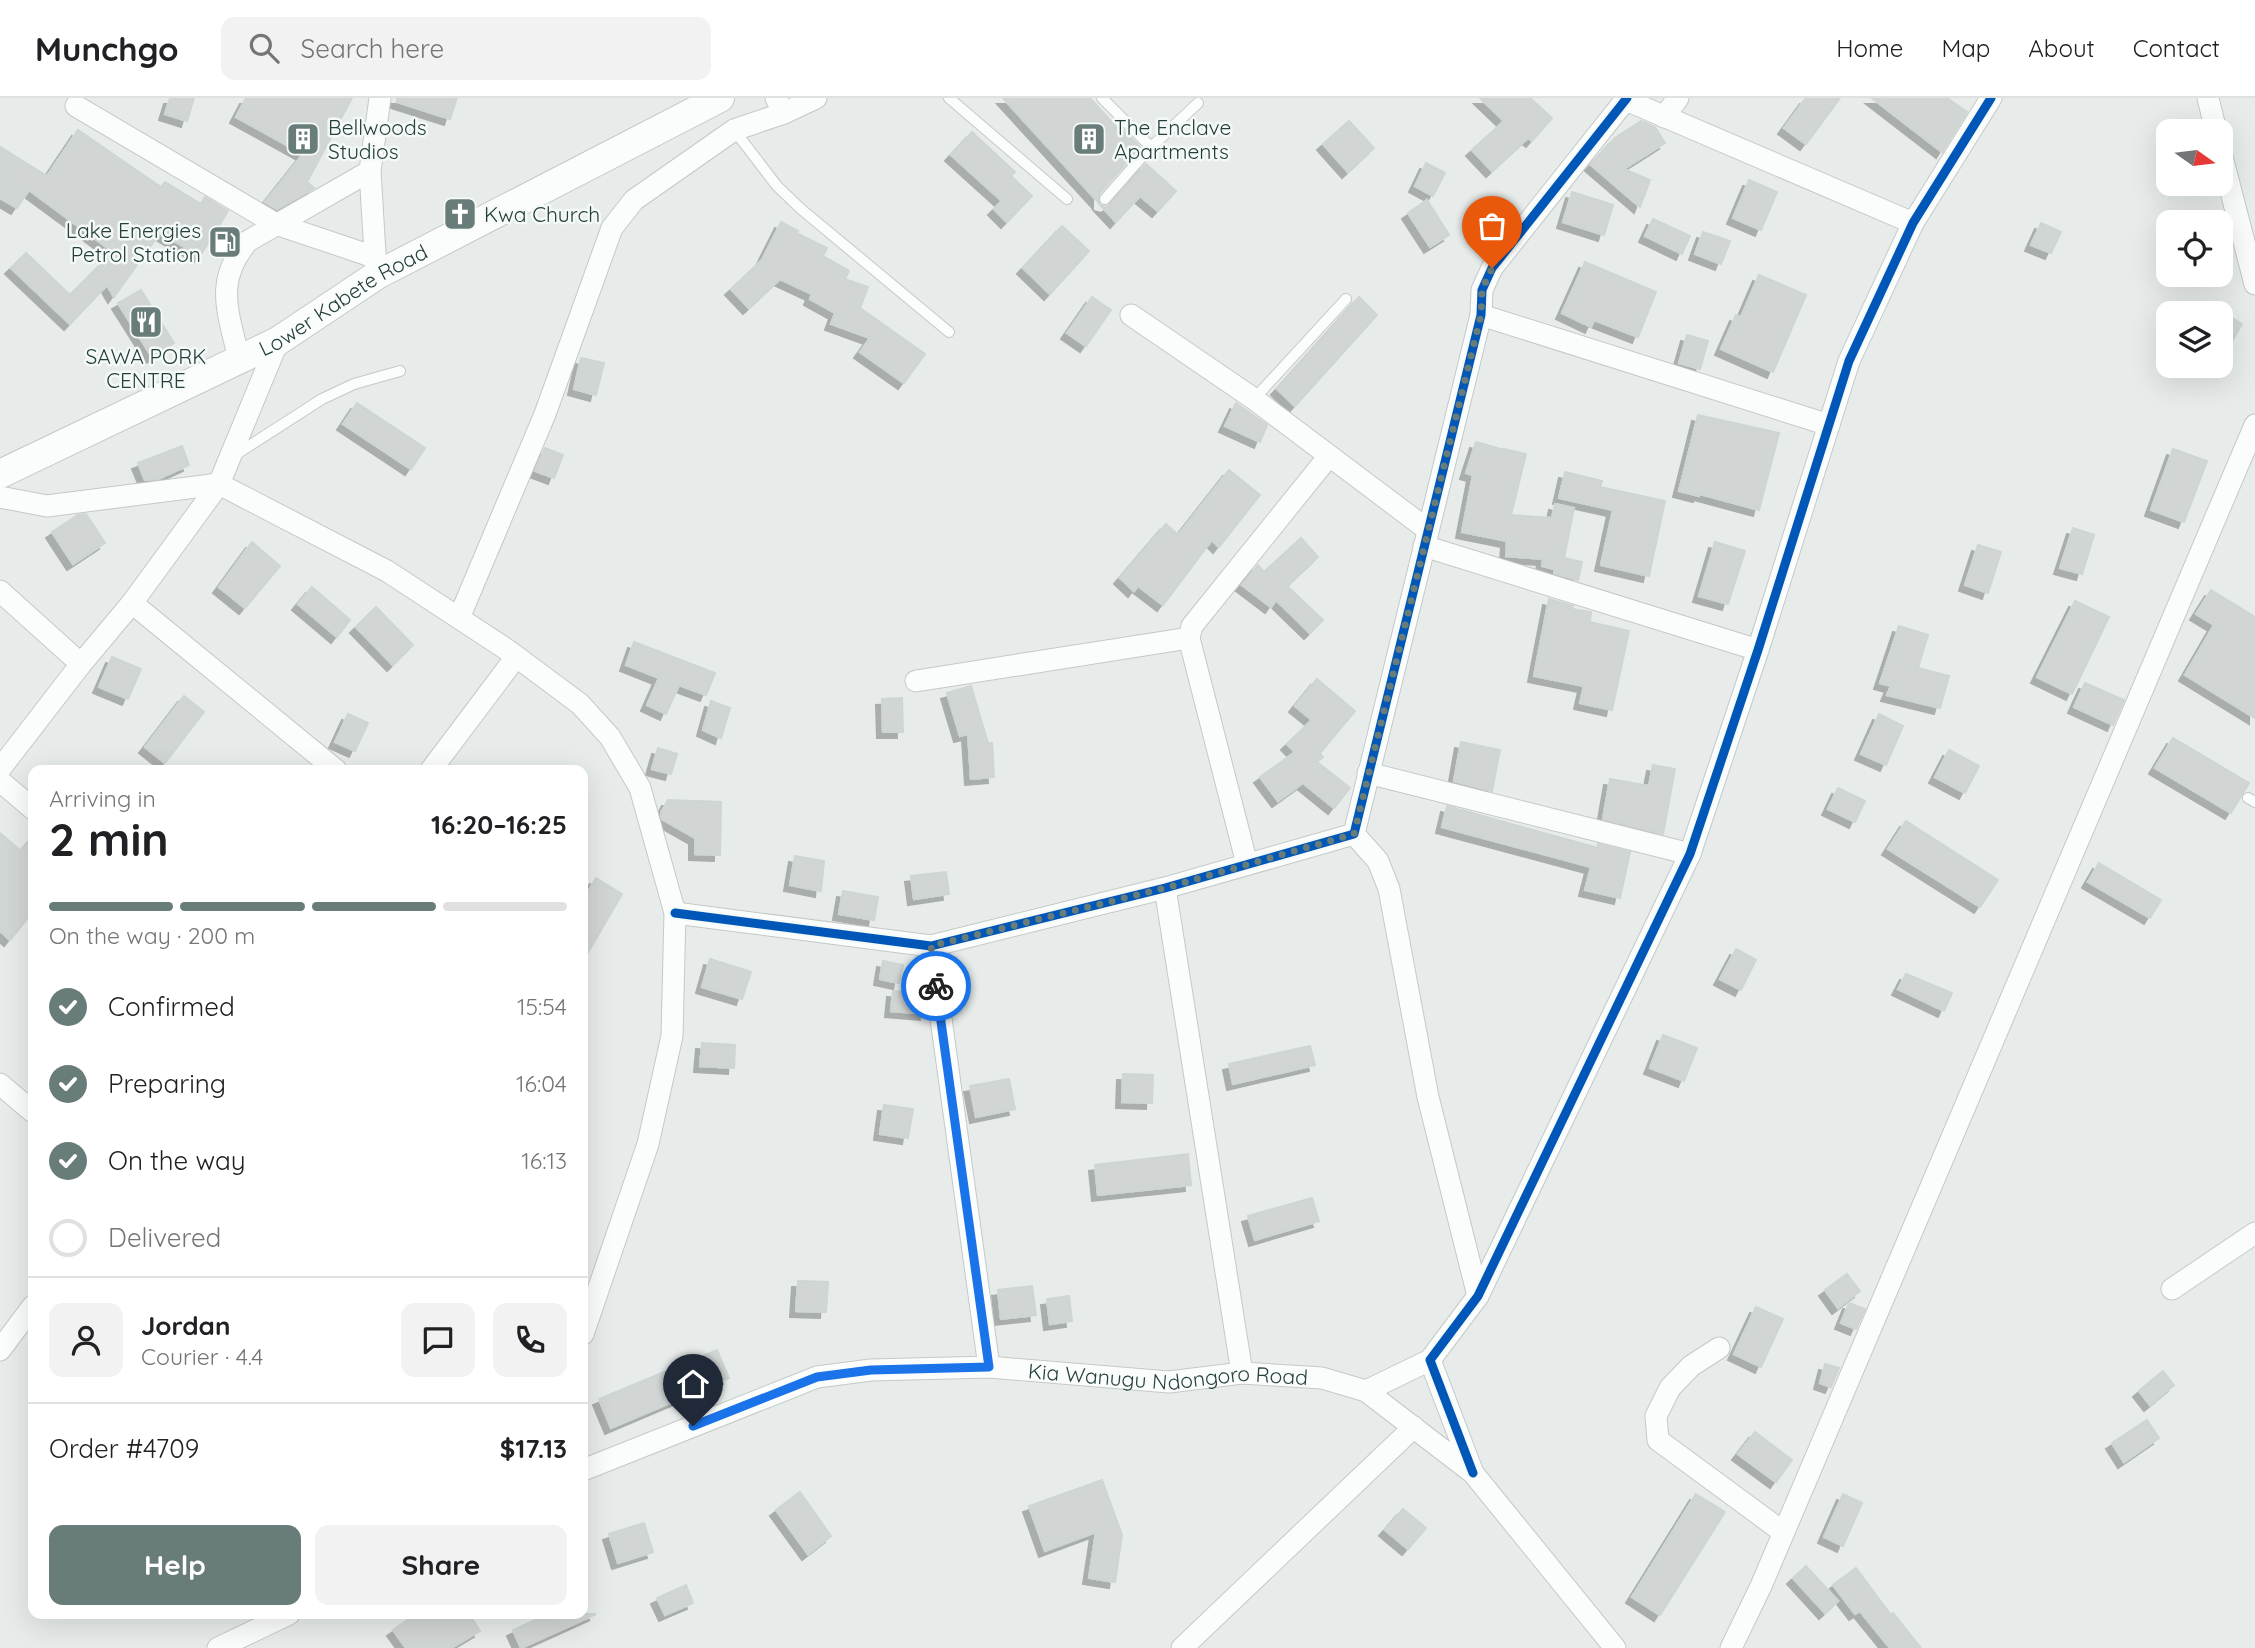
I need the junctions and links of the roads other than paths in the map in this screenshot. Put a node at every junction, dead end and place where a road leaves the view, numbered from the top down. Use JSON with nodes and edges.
{"nodes":[{"id":1,"x":380,"y":98,"type":"edge"},
{"id":2,"x":720,"y":98,"type":"edge"},
{"id":3,"x":816,"y":98,"type":"edge"},
{"id":4,"x":949,"y":98,"type":"edge"},
{"id":5,"x":1102,"y":98,"type":"edge"},
{"id":6,"x":1678,"y":98,"type":"edge"},
{"id":7,"x":1991,"y":98,"type":"edge"},
{"id":8,"x":2208,"y":98,"type":"edge"},
{"id":9,"x":1626,"y":99,"type":"edge"},
{"id":10,"x":1198,"y":103,"type":"dead end"},
{"id":11,"x":780,"y":105,"type":"edge"},
{"id":12,"x":76,"y":106,"type":"dead end"},
{"id":13,"x":1664,"y":117,"type":"junction"},
{"id":14,"x":2213,"y":119,"type":"edge"},
{"id":15,"x":734,"y":131,"type":"junction"},
{"id":16,"x":1152,"y":148,"type":"junction"},
{"id":17,"x":370,"y":171,"type":"junction"},
{"id":18,"x":2232,"y":196,"type":"edge"},
{"id":19,"x":1105,"y":198,"type":"dead end"},
{"id":20,"x":1067,"y":199,"type":"dead end"},
{"id":21,"x":1913,"y":223,"type":"junction"},
{"id":22,"x":276,"y":224,"type":"junction"},
{"id":23,"x":375,"y":266,"type":"junction"},
{"id":24,"x":2255,"y":284,"type":"edge"},
{"id":25,"x":1346,"y":299,"type":"dead end"},
{"id":26,"x":1131,"y":315,"type":"dead end"},
{"id":27,"x":1481,"y":315,"type":"junction"},
{"id":28,"x":949,"y":332,"type":"dead end"},
{"id":29,"x":278,"y":341,"type":"junction"},
{"id":30,"x":239,"y":360,"type":"junction"},
{"id":31,"x":400,"y":371,"type":"dead end"},
{"id":32,"x":1254,"y":399,"type":"junction"},
{"id":33,"x":1829,"y":425,"type":"junction"},
{"id":34,"x":2255,"y":425,"type":"edge"},
{"id":35,"x":1329,"y":456,"type":"junction"},
{"id":36,"x":230,"y":458,"type":"junction"},
{"id":37,"x":0,"y":474,"type":"edge"},
{"id":38,"x":219,"y":484,"type":"junction"},
{"id":39,"x":0,"y":497,"type":"edge"},
{"id":40,"x":1426,"y":538,"type":"junction"},
{"id":41,"x":0,"y":591,"type":"edge"},
{"id":42,"x":132,"y":603,"type":"junction"},
{"id":43,"x":460,"y":618,"type":"junction"},
{"id":44,"x":1189,"y":638,"type":"junction"},
{"id":45,"x":1758,"y":650,"type":"junction"},
{"id":46,"x":516,"y":657,"type":"junction"},
{"id":47,"x":81,"y":664,"type":"junction"},
{"id":48,"x":916,"y":681,"type":"dead end"},
{"id":49,"x":330,"y":765,"type":"edge"},
{"id":50,"x":435,"y":765,"type":"edge"},
{"id":51,"x":0,"y":769,"type":"edge"},
{"id":52,"x":1368,"y":773,"type":"junction"},
{"id":53,"x":0,"y":781,"type":"edge"},
{"id":54,"x":28,"y":805,"type":"edge"},
{"id":55,"x":1354,"y":834,"type":"junction"},
{"id":56,"x":1690,"y":854,"type":"junction"},
{"id":57,"x":1247,"y":864,"type":"junction"},
{"id":58,"x":1165,"y":888,"type":"junction"},
{"id":59,"x":676,"y":913,"type":"junction"},
{"id":60,"x":931,"y":946,"type":"junction"},
{"id":61,"x":0,"y":1084,"type":"edge"},
{"id":62,"x":28,"y":1108,"type":"edge"},
{"id":63,"x":2255,"y":1233,"type":"edge"},
{"id":64,"x":2172,"y":1289,"type":"dead end"},
{"id":65,"x":1478,"y":1296,"type":"junction"},
{"id":66,"x":28,"y":1313,"type":"edge"},
{"id":67,"x":588,"y":1319,"type":"edge"},
{"id":68,"x":1719,"y":1348,"type":"dead end"},
{"id":69,"x":0,"y":1350,"type":"edge"},
{"id":70,"x":1430,"y":1360,"type":"junction"},
{"id":71,"x":989,"y":1367,"type":"junction"},
{"id":72,"x":1242,"y":1373,"type":"junction"},
{"id":73,"x":1366,"y":1391,"type":"junction"},
{"id":74,"x":1414,"y":1427,"type":"junction"},
{"id":75,"x":588,"y":1464,"type":"edge"},
{"id":76,"x":1472,"y":1473,"type":"junction"},
{"id":77,"x":1783,"y":1532,"type":"junction"},
{"id":78,"x":278,"y":1619,"type":"edge"},
{"id":79,"x":266,"y":1624,"type":"junction"},
{"id":80,"x":218,"y":1648,"type":"edge"},
{"id":81,"x":243,"y":1648,"type":"edge"},
{"id":82,"x":1182,"y":1648,"type":"edge"},
{"id":83,"x":1615,"y":1648,"type":"edge"},
{"id":84,"x":1731,"y":1648,"type":"edge"}],
"edges":[{"from":1,"to":17,"type":"street"},
{"from":2,"to":23,"type":"main road","name":"Lower Kabete Road"},
{"from":3,"to":11,"type":"street"},
{"from":4,"to":20,"type":"lane"},
{"from":5,"to":16,"type":"lane"},
{"from":6,"to":13,"type":"street"},
{"from":7,"to":21,"type":"street"},
{"from":8,"to":14,"type":"street"},
{"from":9,"to":13,"type":"street"},
{"from":9,"to":27,"type":"street"},
{"from":10,"to":16,"type":"lane"},
{"from":11,"to":15,"type":"street"},
{"from":12,"to":22,"type":"street"},
{"from":13,"to":21,"type":"street"},
{"from":15,"to":28,"type":"lane"},
{"from":15,"to":43,"type":"street"},
{"from":16,"to":19,"type":"lane"},
{"from":17,"to":22,"type":"street"},
{"from":17,"to":23,"type":"street"},
{"from":18,"to":24,"type":"street"},
{"from":21,"to":33,"type":"street"},
{"from":22,"to":23,"type":"street"},
{"from":22,"to":30,"type":"street"},
{"from":23,"to":29,"type":"main road","name":"Lower Kabete Road"},
{"from":25,"to":32,"type":"lane"},
{"from":26,"to":32,"type":"street"},
{"from":27,"to":33,"type":"street"},
{"from":27,"to":40,"type":"street"},
{"from":29,"to":30,"type":"main road","name":"Lower Kabete Road"},
{"from":29,"to":36,"type":"street"},
{"from":30,"to":37,"type":"main road","name":"Lower Kabete Road"},
{"from":31,"to":36,"type":"lane"},
{"from":32,"to":35,"type":"street"},
{"from":33,"to":45,"type":"street"},
{"from":34,"to":77,"type":"street"},
{"from":35,"to":40,"type":"street"},
{"from":35,"to":44,"type":"street"},
{"from":36,"to":38,"type":"street"},
{"from":38,"to":39,"type":"street"},
{"from":38,"to":42,"type":"street"},
{"from":38,"to":43,"type":"street"},
{"from":40,"to":45,"type":"street"},
{"from":40,"to":52,"type":"street"},
{"from":41,"to":47,"type":"street"},
{"from":42,"to":47,"type":"street"},
{"from":42,"to":49,"type":"street"},
{"from":43,"to":46,"type":"street"},
{"from":44,"to":48,"type":"street"},
{"from":44,"to":57,"type":"street"},
{"from":45,"to":56,"type":"street"},
{"from":46,"to":50,"type":"street"},
{"from":46,"to":59,"type":"street"},
{"from":47,"to":51,"type":"street"},
{"from":52,"to":55,"type":"street"},
{"from":52,"to":56,"type":"street"},
{"from":53,"to":54,"type":"street"},
{"from":55,"to":57,"type":"street"},
{"from":55,"to":65,"type":"street"},
{"from":56,"to":65,"type":"street"},
{"from":57,"to":58,"type":"street"},
{"from":58,"to":60,"type":"street"},
{"from":58,"to":72,"type":"street"},
{"from":59,"to":60,"type":"street"},
{"from":59,"to":67,"type":"street"},
{"from":60,"to":71,"type":"street"},
{"from":61,"to":62,"type":"street"},
{"from":63,"to":64,"type":"street"},
{"from":65,"to":70,"type":"street"},
{"from":66,"to":69,"type":"street"},
{"from":68,"to":77,"type":"street"},
{"from":70,"to":73,"type":"street"},
{"from":70,"to":76,"type":"street"},
{"from":71,"to":72,"type":"street","name":"Kia Wanugu Ndongoro Road"},
{"from":71,"to":75,"type":"street","name":"Kia Wanugu Ndongoro Road"},
{"from":72,"to":73,"type":"street","name":"Kia Wanugu Ndongoro Road"},
{"from":73,"to":74,"type":"street","name":"Kia Wanugu Ndongoro Road"},
{"from":74,"to":76,"type":"street","name":"Kia Wanugu Ndongoro Road"},
{"from":74,"to":82,"type":"street"},
{"from":76,"to":83,"type":"street","name":"Kia Wanugu Ndongoro Road"},
{"from":77,"to":84,"type":"street"},
{"from":78,"to":79,"type":"street"},
{"from":79,"to":80,"type":"street"},
{"from":79,"to":81,"type":"street"}]}
